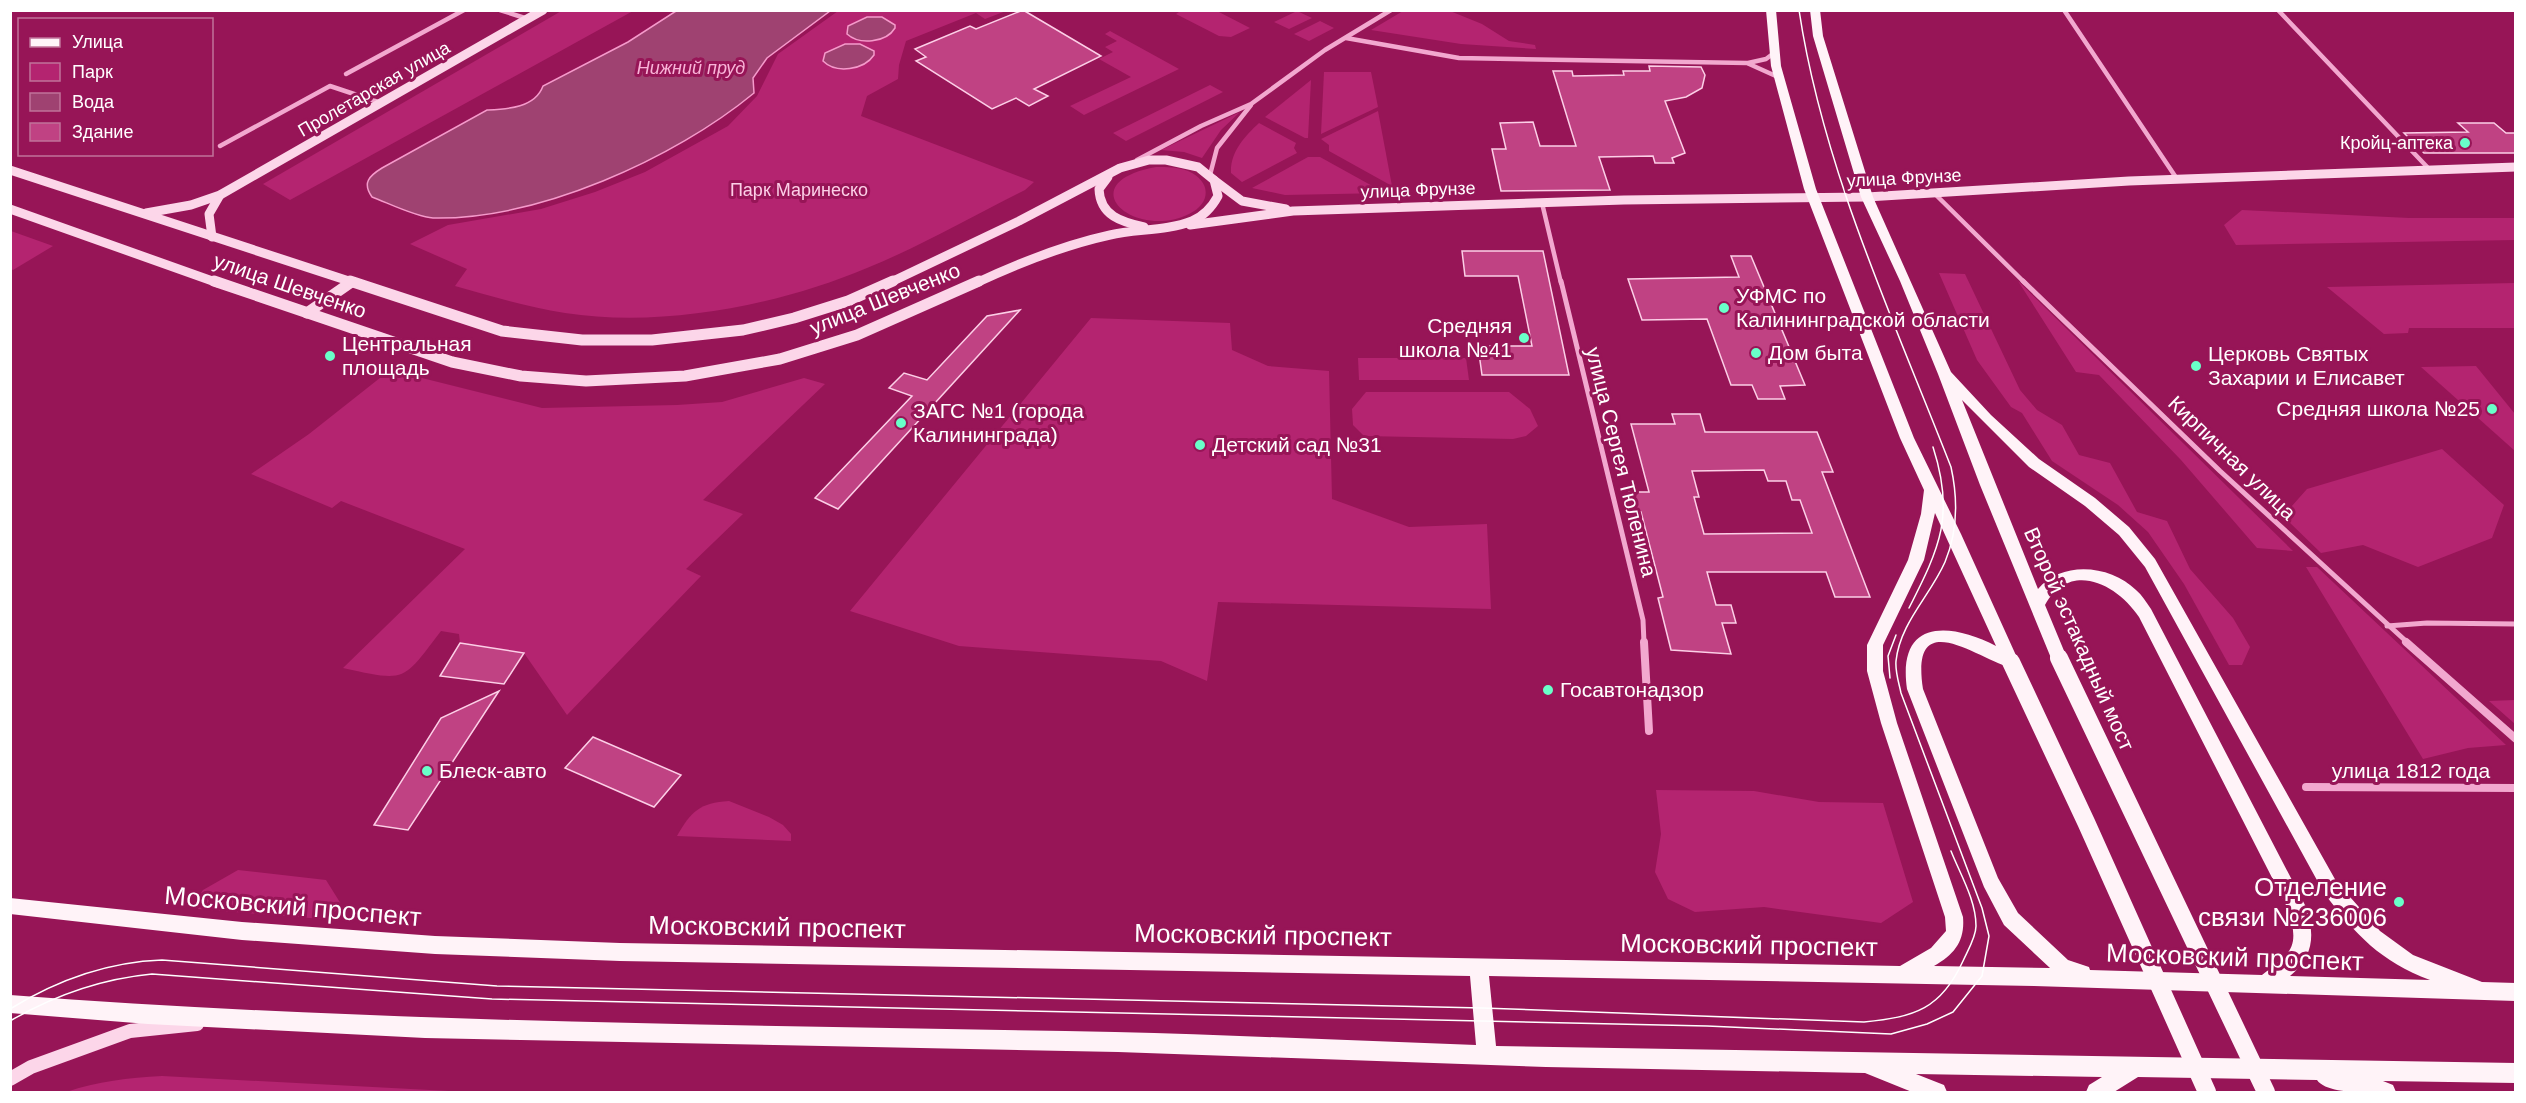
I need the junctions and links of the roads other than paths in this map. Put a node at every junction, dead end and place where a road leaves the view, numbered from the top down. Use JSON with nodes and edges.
{"nodes":[{"id":1,"x":464,"y":10,"type":"edge"},
{"id":2,"x":500,"y":10,"type":"edge"},
{"id":3,"x":543,"y":10,"type":"edge"},
{"id":4,"x":1391,"y":10,"type":"edge"},
{"id":5,"x":1771,"y":10,"type":"edge"},
{"id":6,"x":1815,"y":10,"type":"edge"},
{"id":7,"x":2064,"y":10,"type":"edge"},
{"id":8,"x":2278,"y":10,"type":"edge"},
{"id":9,"x":529,"y":19,"type":"junction"},
{"id":10,"x":1346,"y":38,"type":"junction"},
{"id":11,"x":1774,"y":53,"type":"junction"},
{"id":12,"x":1748,"y":63,"type":"junction"},
{"id":13,"x":346,"y":74,"type":"dead end"},
{"id":14,"x":1779,"y":78,"type":"junction"},
{"id":15,"x":382,"y":103,"type":"junction"},
{"id":16,"x":1251,"y":104,"type":"junction"},
{"id":17,"x":220,"y":146,"type":"dead end"},
{"id":18,"x":1132,"y":164,"type":"junction"},
{"id":19,"x":2516,"y":167,"type":"edge"},
{"id":20,"x":10,"y":170,"type":"edge"},
{"id":21,"x":2430,"y":170,"type":"junction"},
{"id":22,"x":21,"y":174,"type":"junction"},
{"id":23,"x":1111,"y":174,"type":"junction"},
{"id":24,"x":1212,"y":177,"type":"junction"},
{"id":25,"x":2178,"y":179,"type":"junction"},
{"id":26,"x":10,"y":180,"type":"edge"},
{"id":27,"x":1934,"y":192,"type":"junction"},
{"id":28,"x":220,"y":195,"type":"junction"},
{"id":29,"x":1867,"y":197,"type":"junction"},
{"id":30,"x":1814,"y":199,"type":"junction"},
{"id":31,"x":1542,"y":203,"type":"junction"},
{"id":32,"x":10,"y":209,"type":"edge"},
{"id":33,"x":1293,"y":211,"type":"junction"},
{"id":34,"x":142,"y":214,"type":"junction"},
{"id":35,"x":1176,"y":226,"type":"junction"},
{"id":36,"x":1148,"y":228,"type":"junction"},
{"id":37,"x":212,"y":237,"type":"junction"},
{"id":38,"x":350,"y":283,"type":"junction"},
{"id":39,"x":307,"y":313,"type":"junction"},
{"id":40,"x":1945,"y":374,"type":"junction"},
{"id":41,"x":1931,"y":490,"type":"junction"},
{"id":42,"x":2037,"y":604,"type":"junction"},
{"id":43,"x":2516,"y":624,"type":"edge"},
{"id":44,"x":2387,"y":626,"type":"junction"},
{"id":45,"x":2011,"y":662,"type":"junction"},
{"id":46,"x":1649,"y":731,"type":"dead end"},
{"id":47,"x":2516,"y":739,"type":"edge"},
{"id":48,"x":2306,"y":787,"type":"dead end"},
{"id":49,"x":2516,"y":788,"type":"edge"},
{"id":50,"x":10,"y":906,"type":"edge"},
{"id":51,"x":1479,"y":966,"type":"junction"},
{"id":52,"x":1901,"y":975,"type":"junction"},
{"id":53,"x":2102,"y":979,"type":"junction"},
{"id":54,"x":2264,"y":986,"type":"junction"},
{"id":55,"x":2489,"y":992,"type":"junction"},
{"id":56,"x":2516,"y":992,"type":"edge"},
{"id":57,"x":10,"y":1004,"type":"edge"},
{"id":58,"x":233,"y":1021,"type":"junction"},
{"id":59,"x":1487,"y":1055,"type":"junction"},
{"id":60,"x":1859,"y":1063,"type":"junction"},
{"id":61,"x":2135,"y":1068,"type":"junction"},
{"id":62,"x":2292,"y":1069,"type":"junction"},
{"id":63,"x":2516,"y":1073,"type":"edge"},
{"id":64,"x":10,"y":1079,"type":"edge"},
{"id":65,"x":1936,"y":1092,"type":"edge"},
{"id":66,"x":2096,"y":1092,"type":"edge"},
{"id":67,"x":2206,"y":1092,"type":"edge"},
{"id":68,"x":2266,"y":1092,"type":"edge"},
{"id":69,"x":2386,"y":1092,"type":"edge"}],
"edges":[{"from":1,"to":13,"type":"street"},
{"from":2,"to":9,"type":"street"},
{"from":3,"to":9,"type":"main road","name":"Пролетарская улица"},
{"from":4,"to":10,"type":"street"},
{"from":5,"to":11,"type":"main road"},
{"from":6,"to":29,"type":"main road","name":"Второй эстакадный мост"},
{"from":7,"to":25,"type":"street"},
{"from":8,"to":21,"type":"street"},
{"from":9,"to":15,"type":"main road","name":"Пролетарская улица"},
{"from":10,"to":12,"type":"street"},
{"from":10,"to":16,"type":"street"},
{"from":11,"to":12,"type":"street"},
{"from":11,"to":14,"type":"main road"},
{"from":12,"to":14,"type":"street"},
{"from":14,"to":30,"type":"main road"},
{"from":15,"to":17,"type":"street"},
{"from":15,"to":28,"type":"main road","name":"Пролетарская улица"},
{"from":16,"to":18,"type":"street"},
{"from":16,"to":24,"type":"street"},
{"from":18,"to":23,"type":"main road","name":"улица Шевченко"},
{"from":18,"to":24,"type":"main road","name":"улица Шевченко"},
{"from":19,"to":21,"type":"main road","name":"улица Фрунзе"},
{"from":20,"to":22,"type":"main road","name":"улица Шевченко"},
{"from":21,"to":25,"type":"main road","name":"улица Фрунзе"},
{"from":22,"to":26,"type":"main road"},
{"from":22,"to":34,"type":"main road","name":"улица Шевченко"},
{"from":23,"to":36,"type":"main road","name":"улица Шевченко"},
{"from":23,"to":38,"type":"main road","name":"улица Шевченко"},
{"from":24,"to":33,"type":"main road","name":"улица Фрунзе"},
{"from":24,"to":35,"type":"main road","name":"улица Шевченко"},
{"from":25,"to":27,"type":"main road","name":"улица Фрунзе"},
{"from":27,"to":29,"type":"main road","name":"улица Фрунзе"},
{"from":27,"to":44,"type":"street","name":"Кирпичная улица"},
{"from":28,"to":34,"type":"main road","name":"Пролетарская улица"},
{"from":28,"to":37,"type":"main road"},
{"from":29,"to":30,"type":"main road","name":"улица Фрунзе"},
{"from":29,"to":40,"type":"main road","name":"Второй эстакадный мост"},
{"from":30,"to":31,"type":"main road","name":"улица Фрунзе"},
{"from":30,"to":41,"type":"main road"},
{"from":31,"to":33,"type":"main road","name":"улица Фрунзе"},
{"from":31,"to":46,"type":"street","name":"улица Сергея Тюленина"},
{"from":32,"to":39,"type":"main road","name":"улица Шевченко"},
{"from":33,"to":35,"type":"main road","name":"улица Фрунзе"},
{"from":34,"to":37,"type":"main road","name":"улица Шевченко"},
{"from":35,"to":36,"type":"main road","name":"улица Шевченко"},
{"from":36,"to":39,"type":"main road","name":"улица Шевченко"},
{"from":37,"to":38,"type":"main road","name":"улица Шевченко"},
{"from":38,"to":39,"type":"main road"},
{"from":40,"to":42,"type":"main road","name":"Второй эстакадный мост"},
{"from":40,"to":55,"type":"main road"},
{"from":41,"to":45,"type":"main road"},
{"from":41,"to":52,"type":"main road"},
{"from":42,"to":54,"type":"main road"},
{"from":42,"to":68,"type":"main road","name":"Второй эстакадный мост","bridge":true},
{"from":43,"to":44,"type":"street"},
{"from":44,"to":47,"type":"street","name":"Кирпичная улица"},
{"from":45,"to":53,"type":"main road"},
{"from":45,"to":67,"type":"main road","bridge":true},
{"from":48,"to":49,"type":"street","name":"улица 1812 года"},
{"from":50,"to":51,"type":"main road","name":"Московский проспект"},
{"from":51,"to":52,"type":"main road","name":"Московский проспект"},
{"from":51,"to":59,"type":"main road"},
{"from":52,"to":53,"type":"main road","name":"Московский проспект"},
{"from":53,"to":54,"type":"main road","name":"Московский проспект"},
{"from":54,"to":55,"type":"main road","name":"Московский проспект"},
{"from":55,"to":56,"type":"main road","name":"Московский проспект"},
{"from":57,"to":58,"type":"main road"},
{"from":58,"to":59,"type":"main road"},
{"from":58,"to":64,"type":"main road"},
{"from":59,"to":60,"type":"main road"},
{"from":60,"to":61,"type":"main road"},
{"from":60,"to":65,"type":"main road"},
{"from":61,"to":62,"type":"main road"},
{"from":61,"to":66,"type":"main road"},
{"from":62,"to":63,"type":"main road"},
{"from":62,"to":69,"type":"main road"}]}
